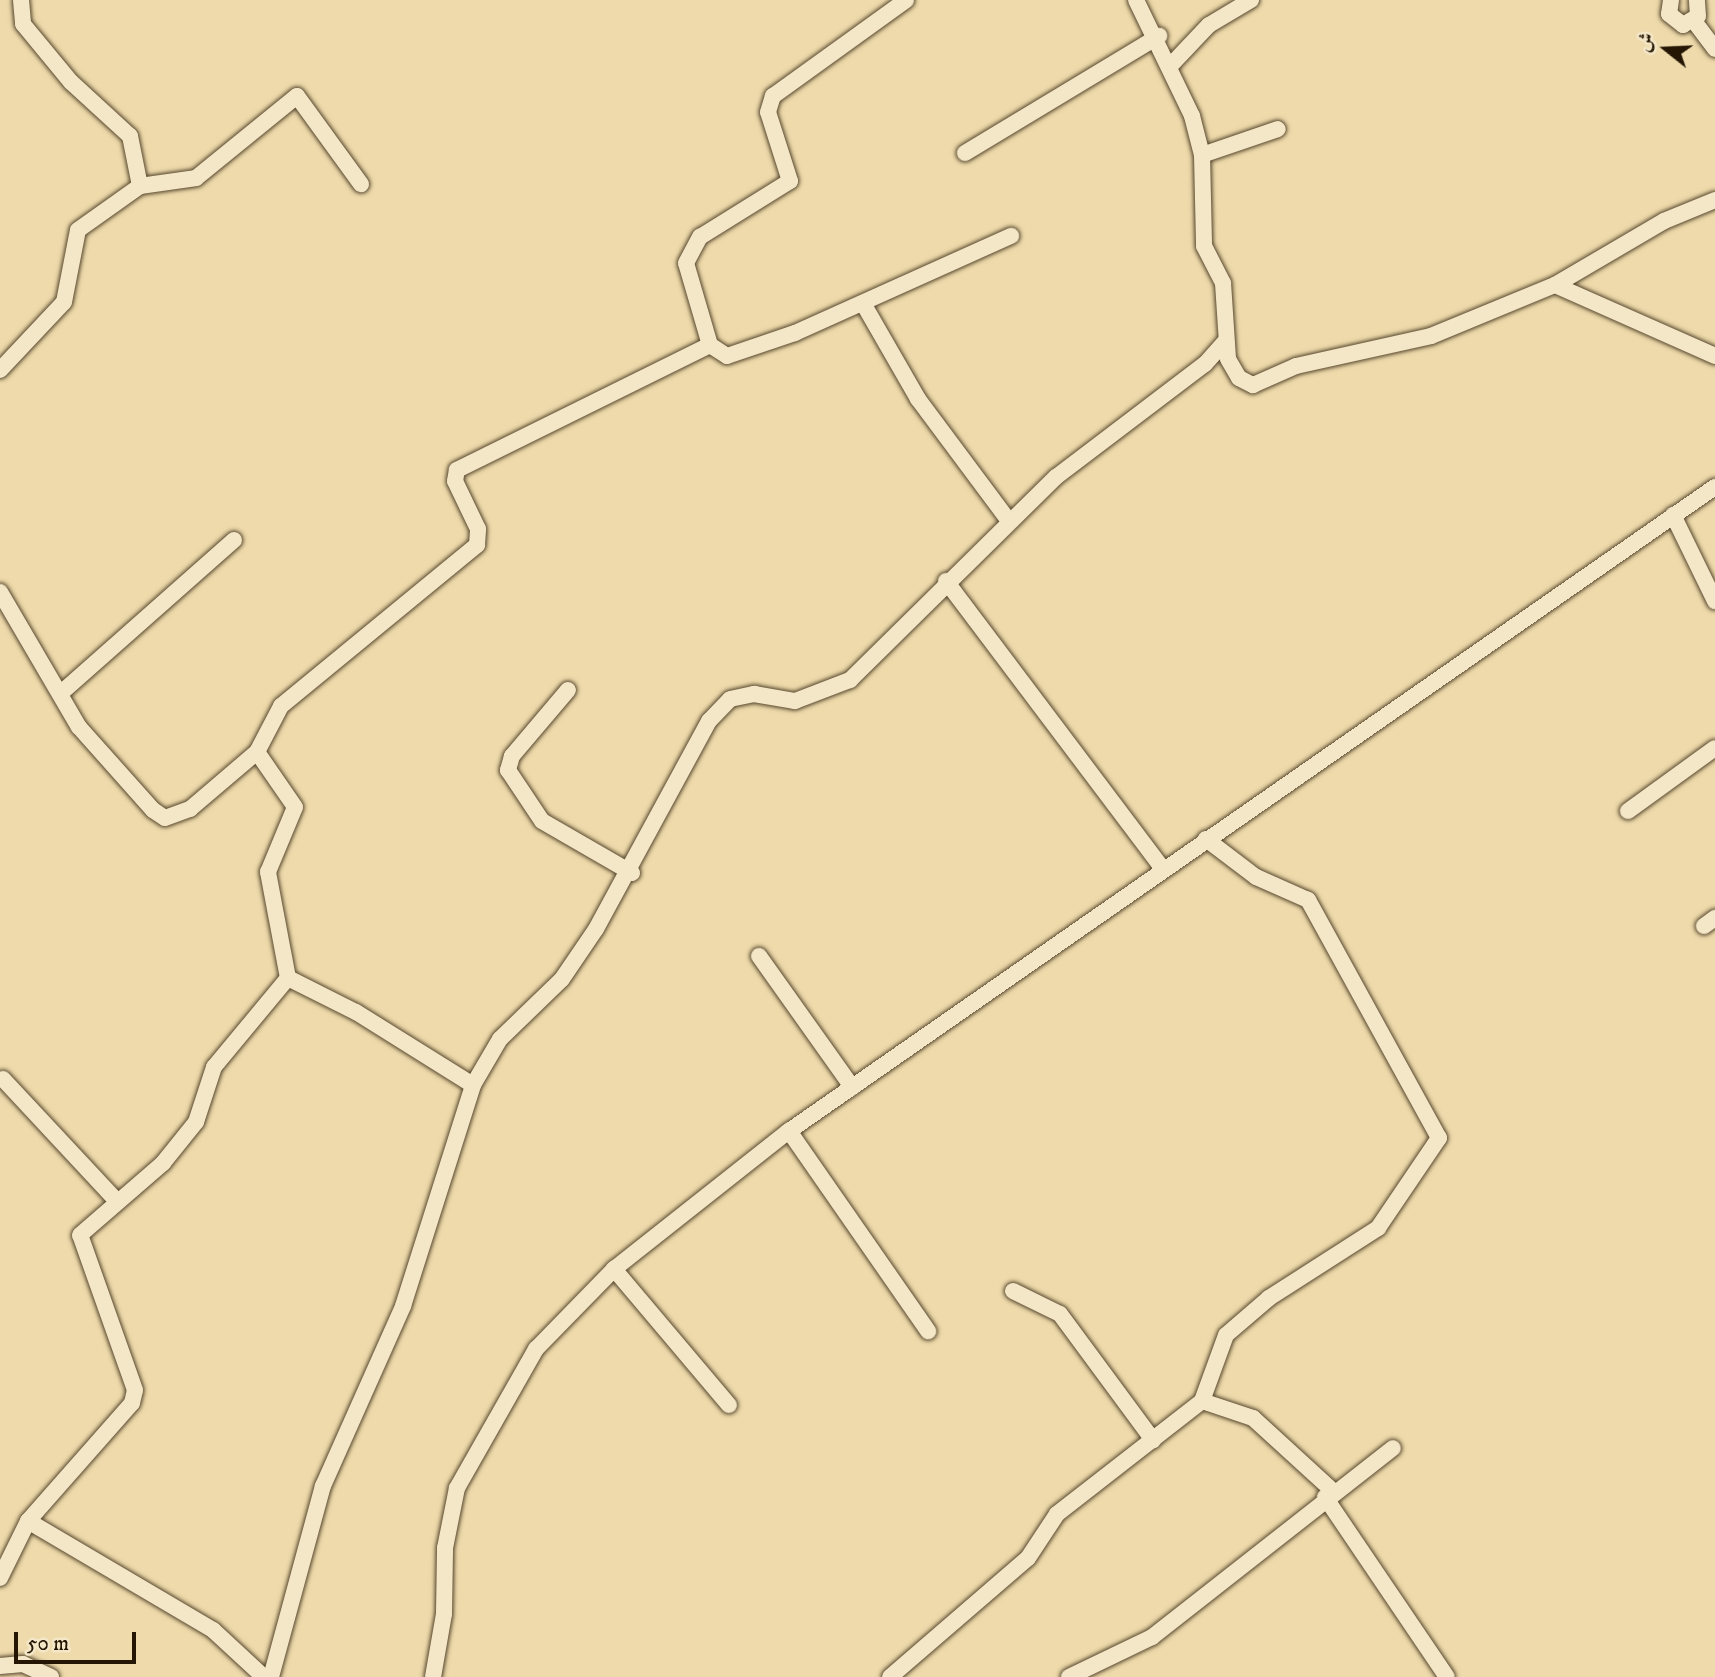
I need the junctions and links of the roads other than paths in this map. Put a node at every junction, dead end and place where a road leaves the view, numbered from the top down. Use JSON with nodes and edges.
{"nodes":[{"id":1,"x":21,"y":0,"type":"edge"},
{"id":2,"x":906,"y":0,"type":"edge"},
{"id":3,"x":1136,"y":0,"type":"edge"},
{"id":4,"x":1251,"y":0,"type":"edge"},
{"id":5,"x":1671,"y":0,"type":"edge"},
{"id":6,"x":1697,"y":0,"type":"edge"},
{"id":7,"x":1694,"y":21,"type":"junction"},
{"id":8,"x":1159,"y":36,"type":"junction"},
{"id":9,"x":1715,"y":50,"type":"edge"},
{"id":10,"x":1171,"y":65,"type":"junction"},
{"id":11,"x":1278,"y":129,"type":"dead end"},
{"id":12,"x":965,"y":153,"type":"dead end"},
{"id":13,"x":1202,"y":155,"type":"junction"},
{"id":14,"x":361,"y":184,"type":"dead end"},
{"id":15,"x":140,"y":186,"type":"junction"},
{"id":16,"x":1715,"y":200,"type":"edge"},
{"id":17,"x":1011,"y":236,"type":"dead end"},
{"id":18,"x":1555,"y":285,"type":"junction"},
{"id":19,"x":864,"y":305,"type":"junction"},
{"id":20,"x":1226,"y":341,"type":"junction"},
{"id":21,"x":710,"y":345,"type":"junction"},
{"id":22,"x":1715,"y":356,"type":"edge"},
{"id":23,"x":0,"y":370,"type":"edge"},
{"id":24,"x":1715,"y":487,"type":"edge"},
{"id":25,"x":1673,"y":514,"type":"junction"},
{"id":26,"x":1009,"y":521,"type":"junction"},
{"id":27,"x":234,"y":540,"type":"dead end"},
{"id":28,"x":946,"y":581,"type":"junction"},
{"id":29,"x":0,"y":592,"type":"edge"},
{"id":30,"x":1715,"y":601,"type":"edge"},
{"id":31,"x":568,"y":690,"type":"dead end"},
{"id":32,"x":61,"y":693,"type":"junction"},
{"id":33,"x":1715,"y":748,"type":"edge"},
{"id":34,"x":257,"y":752,"type":"junction"},
{"id":35,"x":1628,"y":811,"type":"dead end"},
{"id":36,"x":1206,"y":839,"type":"junction"},
{"id":37,"x":1163,"y":869,"type":"junction"},
{"id":38,"x":632,"y":873,"type":"junction"},
{"id":39,"x":759,"y":956,"type":"dead end"},
{"id":40,"x":288,"y":978,"type":"junction"},
{"id":41,"x":3,"y":1079,"type":"dead end"},
{"id":42,"x":474,"y":1086,"type":"junction"},
{"id":43,"x":852,"y":1087,"type":"junction"},
{"id":44,"x":789,"y":1131,"type":"junction"},
{"id":45,"x":116,"y":1200,"type":"junction"},
{"id":46,"x":614,"y":1269,"type":"junction"},
{"id":47,"x":1013,"y":1291,"type":"dead end"},
{"id":48,"x":928,"y":1331,"type":"dead end"},
{"id":49,"x":1202,"y":1401,"type":"junction"},
{"id":50,"x":729,"y":1405,"type":"dead end"},
{"id":51,"x":1153,"y":1440,"type":"junction"},
{"id":52,"x":1393,"y":1448,"type":"dead end"},
{"id":53,"x":1329,"y":1494,"type":"junction"},
{"id":54,"x":28,"y":1521,"type":"junction"},
{"id":55,"x":0,"y":1577,"type":"edge"},
{"id":56,"x":0,"y":1666,"type":"edge"},
{"id":57,"x":51,"y":1677,"type":"edge"},
{"id":58,"x":264,"y":1677,"type":"edge"},
{"id":59,"x":271,"y":1677,"type":"edge"},
{"id":60,"x":433,"y":1677,"type":"edge"},
{"id":61,"x":890,"y":1677,"type":"edge"},
{"id":62,"x":1069,"y":1677,"type":"edge"},
{"id":63,"x":1447,"y":1677,"type":"edge"}],
"edges":[{"from":1,"to":15,"type":"street"},
{"from":2,"to":21,"type":"street"},
{"from":3,"to":8,"type":"street"},
{"from":4,"to":10,"type":"street"},
{"from":5,"to":7,"type":"street"},
{"from":6,"to":7,"type":"street"},
{"from":7,"to":9,"type":"street"},
{"from":8,"to":10,"type":"street"},
{"from":8,"to":12,"type":"street"},
{"from":10,"to":13,"type":"street"},
{"from":11,"to":13,"type":"street"},
{"from":13,"to":20,"type":"street"},
{"from":14,"to":15,"type":"street"},
{"from":15,"to":23,"type":"street"},
{"from":16,"to":18,"type":"street"},
{"from":17,"to":19,"type":"street"},
{"from":18,"to":20,"type":"street"},
{"from":18,"to":22,"type":"street"},
{"from":19,"to":21,"type":"street"},
{"from":19,"to":26,"type":"street"},
{"from":20,"to":26,"type":"street"},
{"from":21,"to":34,"type":"street"},
{"from":24,"to":25,"type":"street"},
{"from":25,"to":30,"type":"street"},
{"from":25,"to":36,"type":"street"},
{"from":26,"to":28,"type":"street"},
{"from":27,"to":32,"type":"street"},
{"from":28,"to":37,"type":"street"},
{"from":28,"to":38,"type":"street"},
{"from":29,"to":32,"type":"street"},
{"from":31,"to":38,"type":"street"},
{"from":32,"to":34,"type":"street"},
{"from":33,"to":35,"type":"street"},
{"from":34,"to":40,"type":"street"},
{"from":36,"to":37,"type":"street"},
{"from":36,"to":49,"type":"street"},
{"from":37,"to":43,"type":"street"},
{"from":38,"to":42,"type":"street"},
{"from":39,"to":43,"type":"street"},
{"from":40,"to":42,"type":"street"},
{"from":40,"to":45,"type":"street"},
{"from":41,"to":45,"type":"street"},
{"from":42,"to":59,"type":"street"},
{"from":43,"to":44,"type":"street"},
{"from":44,"to":46,"type":"street"},
{"from":44,"to":48,"type":"street"},
{"from":45,"to":54,"type":"street"},
{"from":46,"to":50,"type":"street"},
{"from":46,"to":60,"type":"street"},
{"from":47,"to":51,"type":"street"},
{"from":49,"to":51,"type":"street"},
{"from":49,"to":53,"type":"street"},
{"from":51,"to":61,"type":"street"},
{"from":52,"to":53,"type":"street"},
{"from":53,"to":62,"type":"street"},
{"from":53,"to":63,"type":"street"},
{"from":54,"to":55,"type":"street"},
{"from":54,"to":58,"type":"street"},
{"from":56,"to":57,"type":"street"}]}
